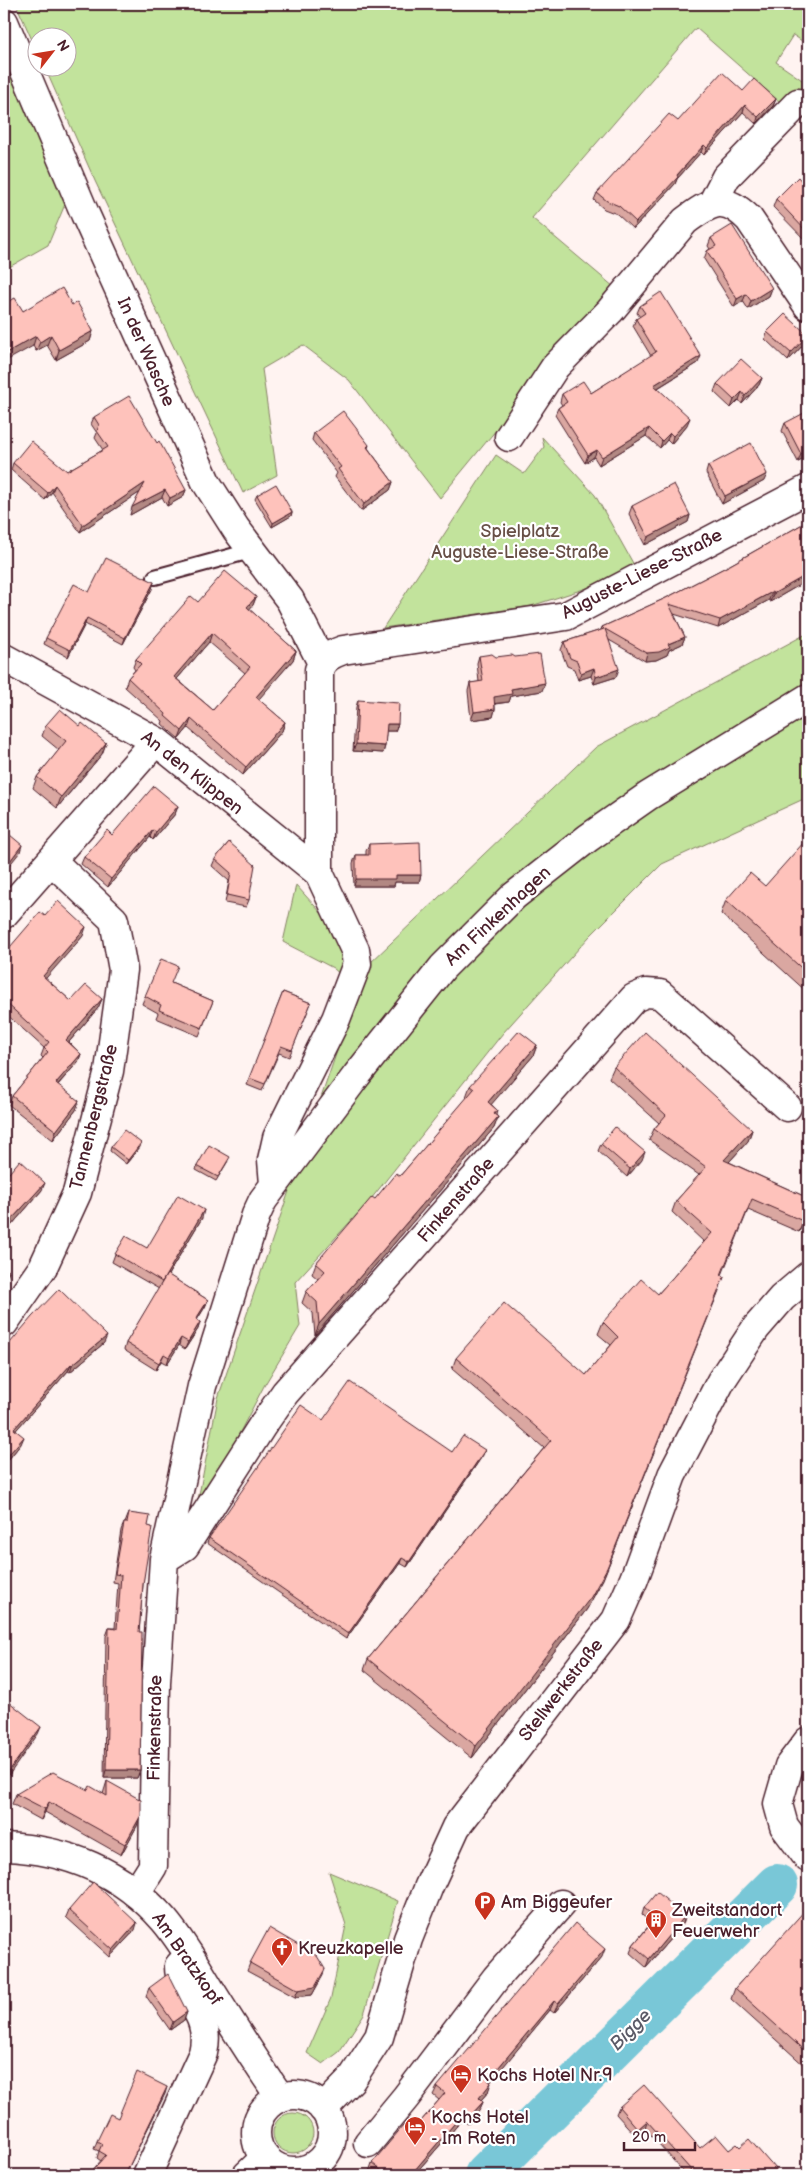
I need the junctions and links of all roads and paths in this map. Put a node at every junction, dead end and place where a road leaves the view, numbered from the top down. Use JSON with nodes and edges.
{"nodes":[{"id":1,"x":4,"y":22,"type":"edge"},
{"id":2,"x":798,"y":103,"type":"dead end"},
{"id":3,"x":712,"y":204,"type":"junction"},
{"id":4,"x":808,"y":306,"type":"edge"},
{"id":5,"x":509,"y":437,"type":"dead end"},
{"id":6,"x":808,"y":489,"type":"edge"},
{"id":7,"x":254,"y":550,"type":"junction"},
{"id":8,"x":155,"y":577,"type":"dead end"},
{"id":9,"x":4,"y":658,"type":"edge"},
{"id":10,"x":322,"y":663,"type":"junction"},
{"id":11,"x":808,"y":698,"type":"edge"},
{"id":12,"x":156,"y":741,"type":"junction"},
{"id":13,"x":52,"y":861,"type":"junction"},
{"id":14,"x":319,"y":873,"type":"junction"},
{"id":15,"x":4,"y":914,"type":"edge"},
{"id":16,"x":787,"y":1107,"type":"dead end"},
{"id":17,"x":274,"y":1184,"type":"junction"},
{"id":18,"x":808,"y":1276,"type":"edge"},
{"id":19,"x":4,"y":1323,"type":"edge"},
{"id":20,"x":164,"y":1559,"type":"junction"},
{"id":21,"x":808,"y":1741,"type":"edge"},
{"id":22,"x":4,"y":1847,"type":"edge"},
{"id":23,"x":808,"y":1858,"type":"edge"},
{"id":24,"x":136,"y":1893,"type":"junction"},
{"id":25,"x":561,"y":1904,"type":"dead end"},
{"id":26,"x":189,"y":1955,"type":"junction"},
{"id":27,"x":280,"y":2098,"type":"junction"},
{"id":28,"x":323,"y":2109,"type":"junction"},
{"id":29,"x":368,"y":2143,"type":"dead end"},
{"id":30,"x":256,"y":2167,"type":"edge"},
{"id":31,"x":323,"y":2169,"type":"edge"},
{"id":32,"x":147,"y":2175,"type":"edge"}],
"edges":[{"from":1,"to":7,"type":"street","name":"In der Wasche"},
{"from":2,"to":3,"type":"street"},
{"from":3,"to":4,"type":"street"},
{"from":3,"to":5,"type":"street"},
{"from":6,"to":10,"type":"street","name":"Auguste-Liese-Straße"},
{"from":7,"to":8,"type":"lane"},
{"from":7,"to":10,"type":"street","name":"In der Wasche"},
{"from":9,"to":12,"type":"street","name":"An den Klippen"},
{"from":10,"to":14,"type":"street","name":"An den Klippen"},
{"from":11,"to":17,"type":"street","name":"Am Finkenhagen"},
{"from":12,"to":13,"type":"street"},
{"from":12,"to":14,"type":"street","name":"An den Klippen"},
{"from":13,"to":15,"type":"street"},
{"from":13,"to":19,"type":"street","name":"Tannenbergstraße"},
{"from":14,"to":17,"type":"street","name":"An den Klippen"},
{"from":16,"to":20,"type":"street","name":"Finkenstraße"},
{"from":17,"to":20,"type":"street","name":"Finkenstraße"},
{"from":18,"to":28,"type":"street","name":"Stellwerkstraße"},
{"from":20,"to":24,"type":"street","name":"Finkenstraße"},
{"from":21,"to":23,"type":"street"},
{"from":22,"to":24,"type":"street","name":"Am Bratzkopf"},
{"from":24,"to":26,"type":"street","name":"Am Bratzkopf"},
{"from":25,"to":29,"type":"street"},
{"from":26,"to":27,"type":"street","name":"Am Bratzkopf"},
{"from":26,"to":32,"type":"street"},
{"from":27,"to":28,"type":"street"},
{"from":27,"to":30,"type":"street"},
{"from":28,"to":31,"type":"street"},
{"from":30,"to":31,"type":"street"}]}
